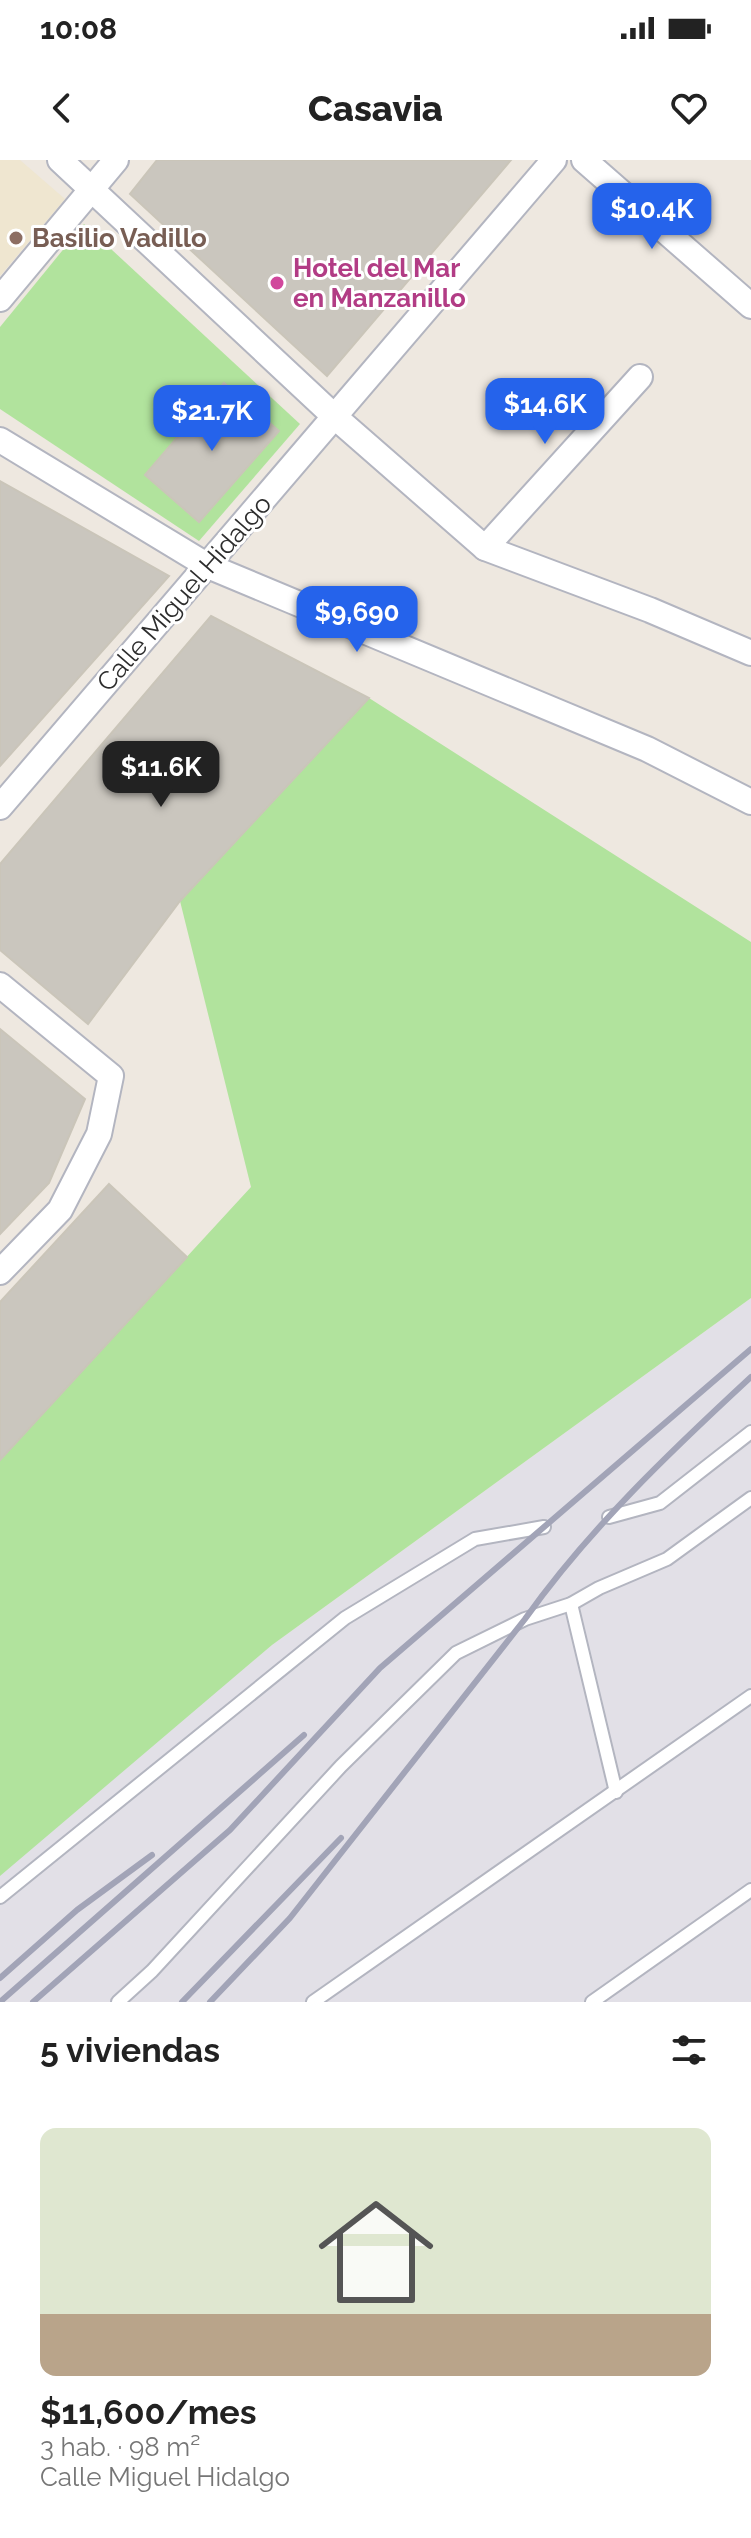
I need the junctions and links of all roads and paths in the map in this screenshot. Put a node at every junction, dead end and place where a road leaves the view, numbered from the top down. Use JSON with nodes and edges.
{"nodes":[{"id":1,"x":60,"y":160,"type":"edge"},
{"id":2,"x":116,"y":160,"type":"edge"},
{"id":3,"x":554,"y":160,"type":"edge"},
{"id":4,"x":584,"y":160,"type":"edge"},
{"id":5,"x":92,"y":188,"type":"junction"},
{"id":6,"x":0,"y":299,"type":"edge"},
{"id":7,"x":751,"y":306,"type":"edge"},
{"id":8,"x":640,"y":377,"type":"dead end"},
{"id":9,"x":335,"y":417,"type":"junction"},
{"id":10,"x":0,"y":440,"type":"edge"},
{"id":11,"x":485,"y":548,"type":"junction"},
{"id":12,"x":208,"y":566,"type":"junction"},
{"id":13,"x":751,"y":653,"type":"edge"},
{"id":14,"x":751,"y":802,"type":"edge"},
{"id":15,"x":0,"y":807,"type":"edge"},
{"id":16,"x":0,"y":985,"type":"edge"},
{"id":17,"x":0,"y":1272,"type":"edge"},
{"id":18,"x":751,"y":1432,"type":"edge"},
{"id":19,"x":751,"y":1498,"type":"edge"},
{"id":20,"x":609,"y":1517,"type":"dead end"},
{"id":21,"x":544,"y":1527,"type":"dead end"},
{"id":22,"x":571,"y":1604,"type":"junction"},
{"id":23,"x":751,"y":1696,"type":"edge"},
{"id":24,"x":616,"y":1792,"type":"junction"},
{"id":25,"x":751,"y":1890,"type":"edge"},
{"id":26,"x":0,"y":1897,"type":"edge"},
{"id":27,"x":118,"y":2002,"type":"edge"},
{"id":28,"x":313,"y":2002,"type":"edge"},
{"id":29,"x":592,"y":2002,"type":"edge"}],
"edges":[{"from":1,"to":5,"type":"street"},
{"from":2,"to":5,"type":"street"},
{"from":3,"to":9,"type":"street","name":"Calle Miguel Hidalgo"},
{"from":4,"to":7,"type":"street"},
{"from":5,"to":6,"type":"street"},
{"from":5,"to":9,"type":"street"},
{"from":8,"to":11,"type":"street"},
{"from":9,"to":11,"type":"street"},
{"from":9,"to":12,"type":"street","name":"Calle Miguel Hidalgo"},
{"from":10,"to":12,"type":"street"},
{"from":11,"to":13,"type":"street"},
{"from":12,"to":14,"type":"street"},
{"from":12,"to":15,"type":"street","name":"Calle Miguel Hidalgo"},
{"from":16,"to":17,"type":"street"},
{"from":18,"to":20,"type":"lane"},
{"from":19,"to":22,"type":"lane"},
{"from":21,"to":26,"type":"lane"},
{"from":22,"to":24,"type":"lane"},
{"from":22,"to":27,"type":"lane"},
{"from":23,"to":24,"type":"lane"},
{"from":24,"to":28,"type":"lane"},
{"from":25,"to":29,"type":"lane"}]}
